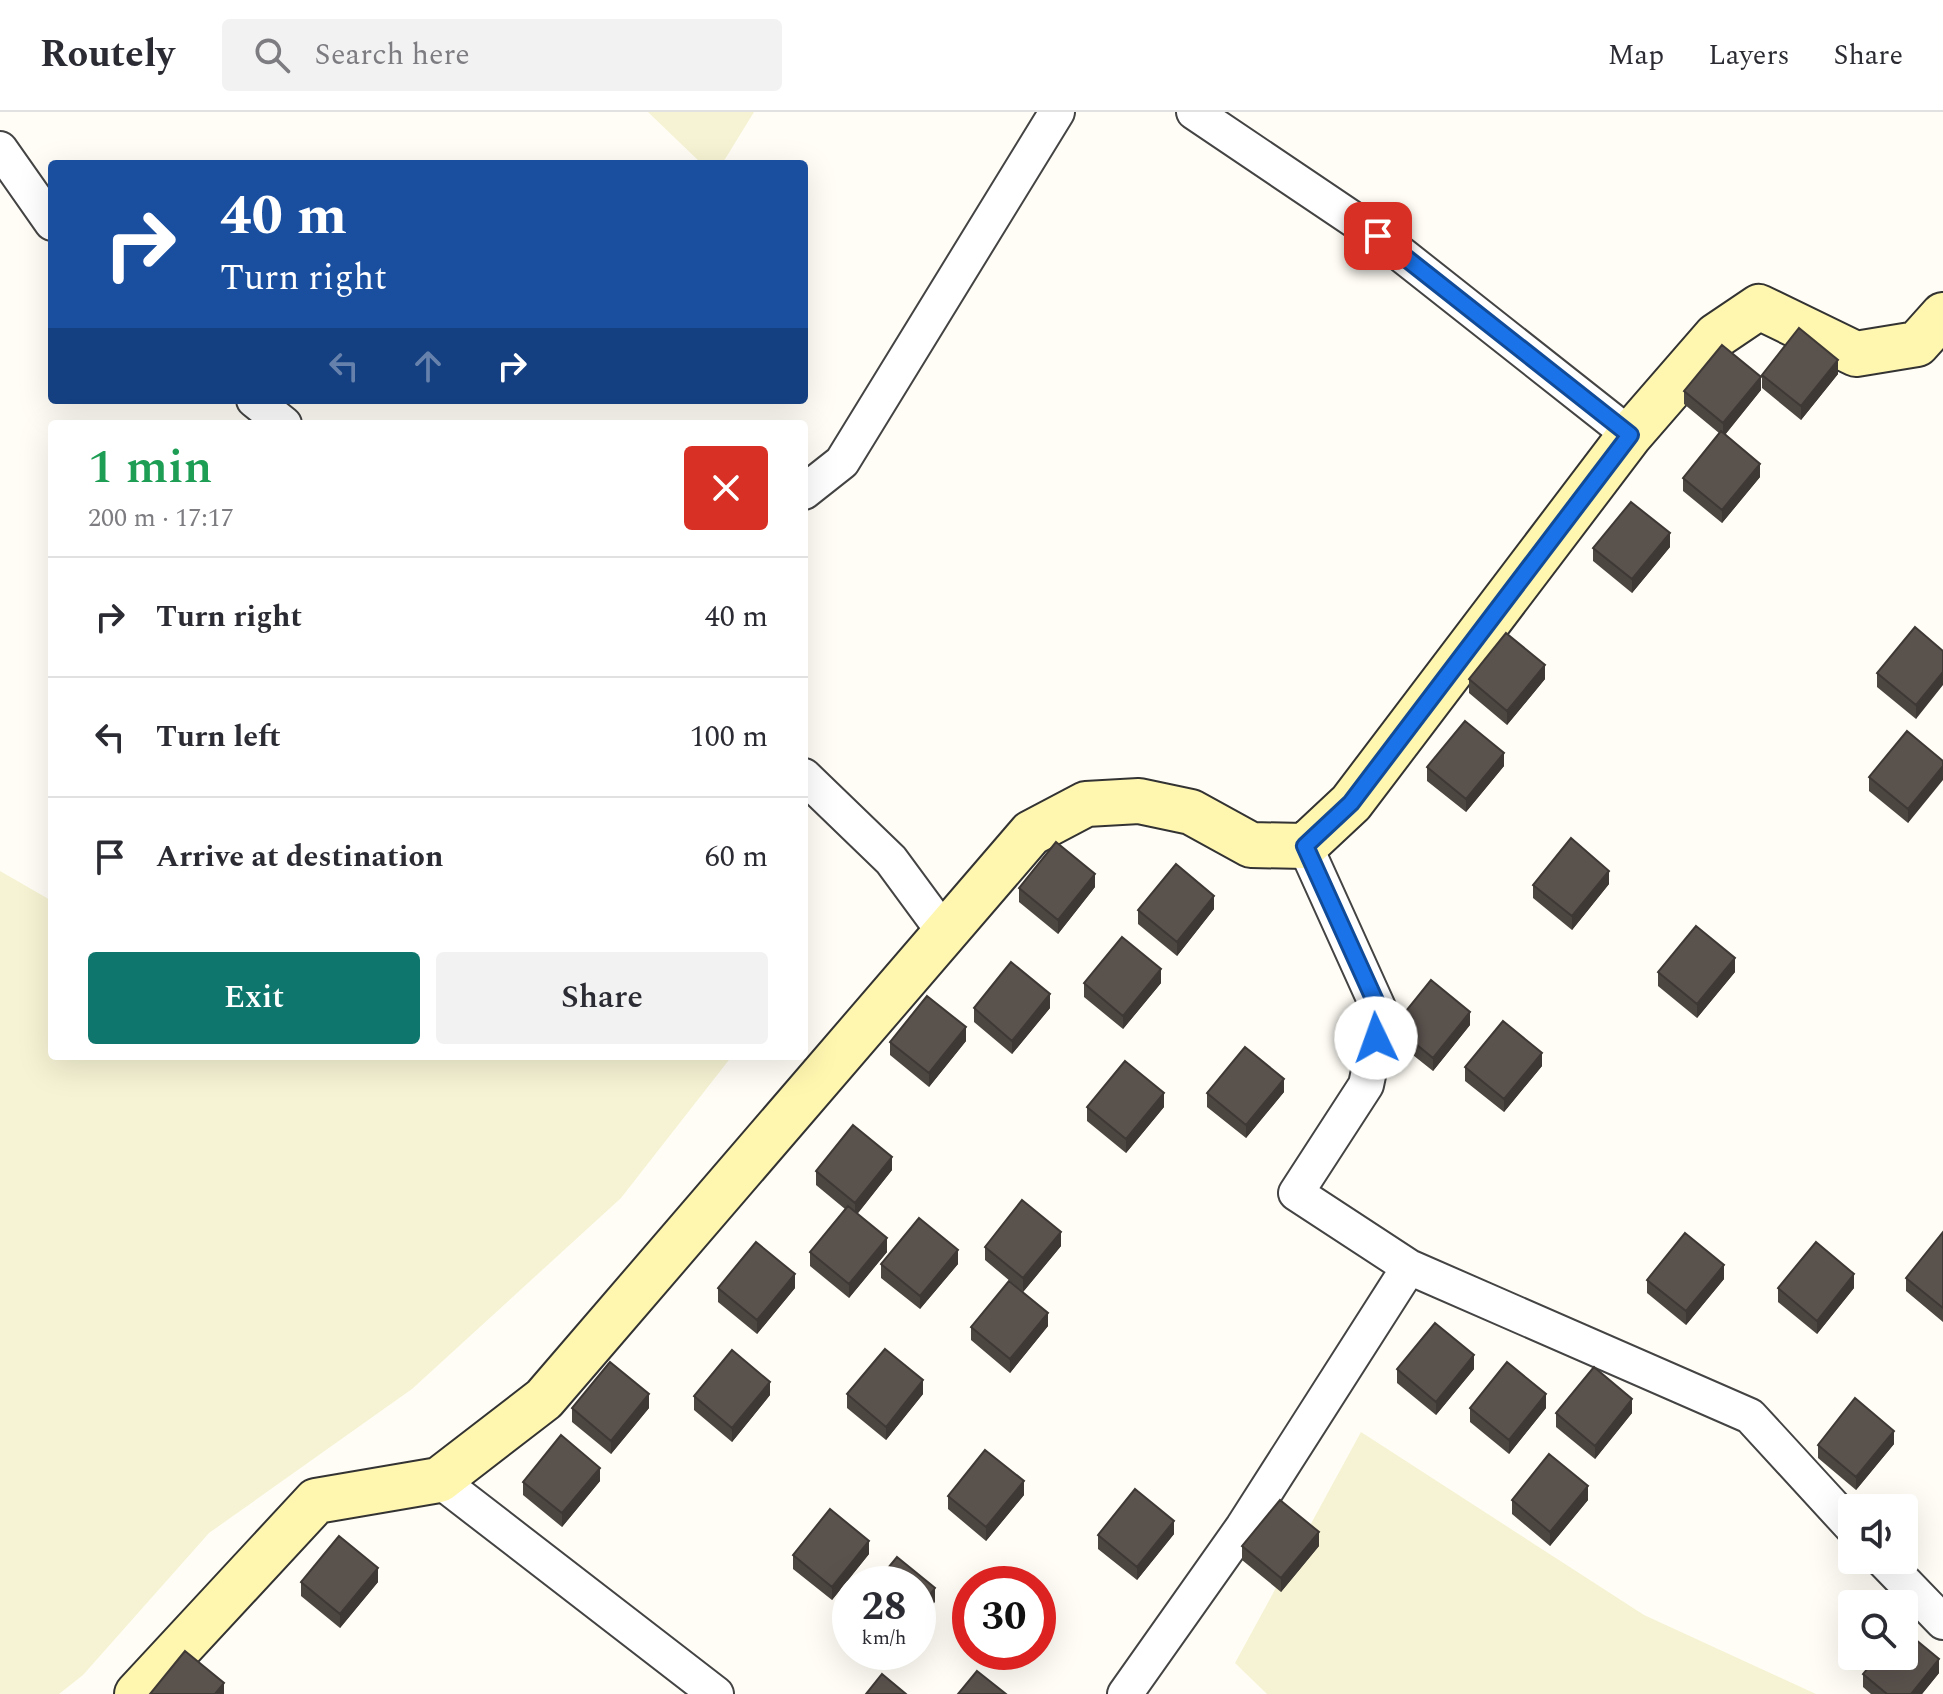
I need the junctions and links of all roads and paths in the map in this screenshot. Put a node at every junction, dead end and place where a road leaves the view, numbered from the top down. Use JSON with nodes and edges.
{"nodes":[{"id":1,"x":1057,"y":112,"type":"edge"},
{"id":2,"x":1194,"y":112,"type":"edge"},
{"id":3,"x":0,"y":149,"type":"edge"},
{"id":4,"x":48,"y":217,"type":"edge"},
{"id":5,"x":1943,"y":315,"type":"edge"},
{"id":6,"x":259,"y":404,"type":"edge"},
{"id":7,"x":279,"y":420,"type":"edge"},
{"id":8,"x":1630,"y":435,"type":"junction"},
{"id":9,"x":808,"y":489,"type":"edge"},
{"id":10,"x":808,"y":780,"type":"edge"},
{"id":11,"x":1305,"y":846,"type":"junction"},
{"id":12,"x":944,"y":932,"type":"junction"},
{"id":13,"x":1409,"y":1267,"type":"junction"},
{"id":14,"x":439,"y":1480,"type":"junction"},
{"id":15,"x":1838,"y":1512,"type":"edge"},
{"id":16,"x":1897,"y":1574,"type":"edge"},
{"id":17,"x":1943,"y":1622,"type":"edge"},
{"id":18,"x":137,"y":1694,"type":"edge"},
{"id":19,"x":716,"y":1694,"type":"edge"},
{"id":20,"x":1125,"y":1694,"type":"edge"}],
"edges":[{"from":1,"to":9,"type":"street"},
{"from":2,"to":8,"type":"street"},
{"from":3,"to":4,"type":"street"},
{"from":5,"to":8,"type":"street"},
{"from":6,"to":7,"type":"street"},
{"from":8,"to":11,"type":"street"},
{"from":10,"to":12,"type":"street"},
{"from":11,"to":12,"type":"street"},
{"from":11,"to":13,"type":"street"},
{"from":12,"to":14,"type":"street"},
{"from":13,"to":15,"type":"street"},
{"from":13,"to":20,"type":"street"},
{"from":14,"to":18,"type":"street"},
{"from":14,"to":19,"type":"street"},
{"from":16,"to":17,"type":"street"}]}
